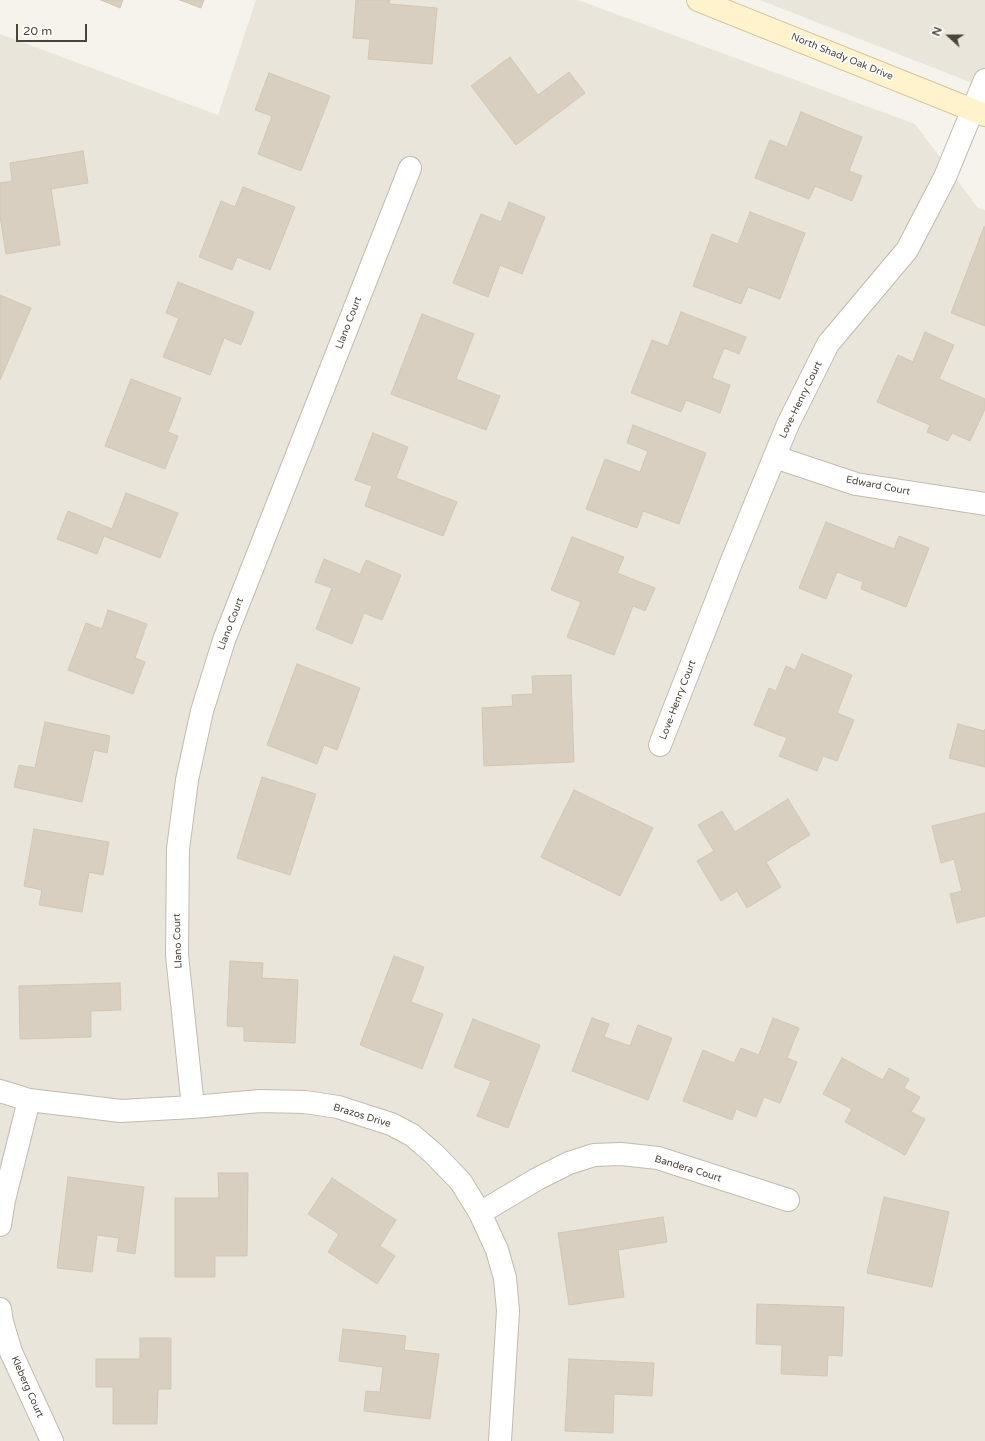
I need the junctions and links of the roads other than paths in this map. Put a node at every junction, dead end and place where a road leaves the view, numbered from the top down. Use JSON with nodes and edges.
{"nodes":[{"id":1,"x":698,"y":0,"type":"edge"},
{"id":2,"x":985,"y":80,"type":"edge"},
{"id":3,"x":979,"y":112,"type":"edge"},
{"id":4,"x":410,"y":168,"type":"dead end"},
{"id":5,"x":775,"y":456,"type":"junction"},
{"id":6,"x":985,"y":504,"type":"edge"},
{"id":7,"x":660,"y":745,"type":"dead end"},
{"id":8,"x":0,"y":1091,"type":"edge"},
{"id":9,"x":29,"y":1100,"type":"junction"},
{"id":10,"x":193,"y":1107,"type":"junction"},
{"id":11,"x":788,"y":1200,"type":"dead end"},
{"id":12,"x":480,"y":1213,"type":"junction"},
{"id":13,"x":0,"y":1225,"type":"edge"},
{"id":14,"x":0,"y":1310,"type":"edge"},
{"id":15,"x":52,"y":1441,"type":"edge"},
{"id":16,"x":500,"y":1441,"type":"edge"}],
"edges":[{"from":1,"to":3,"type":"street","name":"North Shady Oak Drive"},
{"from":2,"to":3,"type":"street","name":"Love-Henry Court"},
{"from":3,"to":5,"type":"street","name":"Love-Henry Court"},
{"from":4,"to":10,"type":"street","name":"Llano Court"},
{"from":5,"to":6,"type":"street","name":"Edward Court"},
{"from":5,"to":7,"type":"street","name":"Love-Henry Court"},
{"from":8,"to":9,"type":"street","name":"Brazos Drive"},
{"from":9,"to":10,"type":"street","name":"Brazos Drive"},
{"from":9,"to":13,"type":"street"},
{"from":10,"to":12,"type":"street","name":"Brazos Drive"},
{"from":11,"to":12,"type":"street","name":"Bandera Court"},
{"from":12,"to":16,"type":"street","name":"Brazos Drive"},
{"from":14,"to":15,"type":"street","name":"Kleberg Court"}]}
